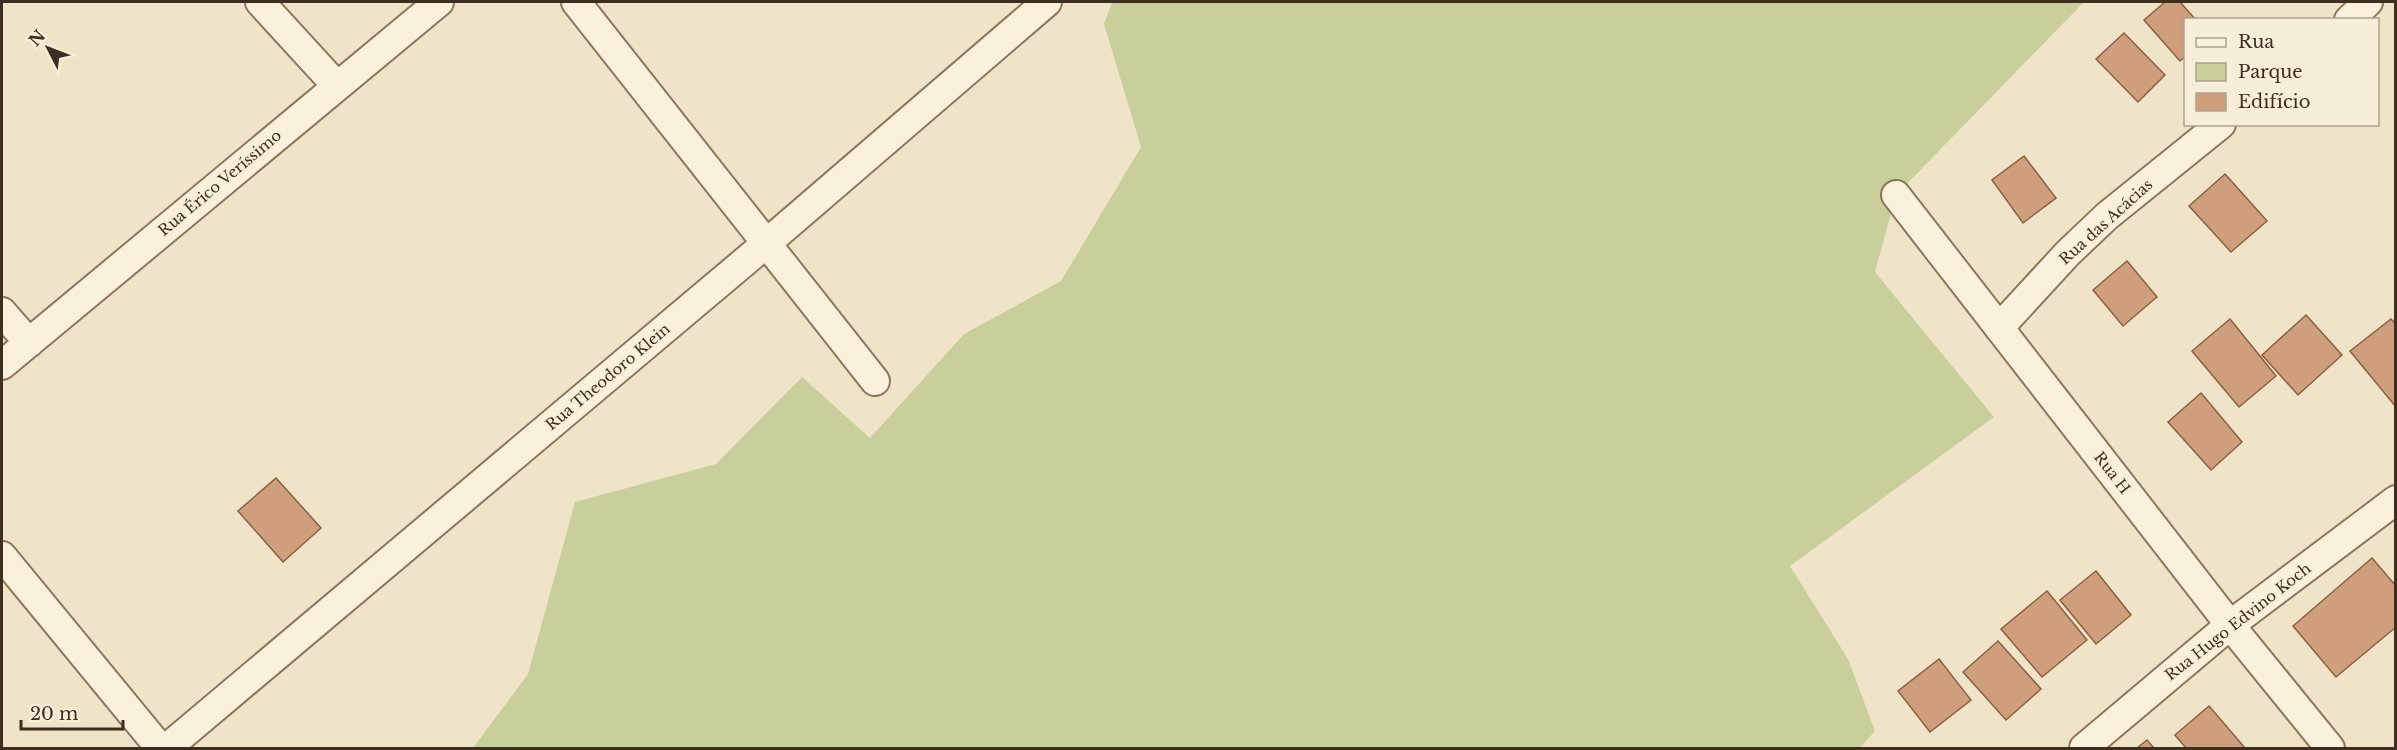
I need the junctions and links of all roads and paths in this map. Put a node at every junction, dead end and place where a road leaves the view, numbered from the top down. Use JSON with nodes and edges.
{"nodes":[{"id":1,"x":260,"y":2,"type":"edge"},
{"id":2,"x":439,"y":2,"type":"edge"},
{"id":3,"x":576,"y":2,"type":"edge"},
{"id":4,"x":1047,"y":2,"type":"edge"},
{"id":5,"x":2368,"y":2,"type":"edge"},
{"id":6,"x":2351,"y":18,"type":"edge"},
{"id":7,"x":336,"y":85,"type":"junction"},
{"id":8,"x":2219,"y":126,"type":"edge"},
{"id":9,"x":1896,"y":195,"type":"dead end"},
{"id":10,"x":768,"y":242,"type":"junction"},
{"id":11,"x":2,"y":312,"type":"edge"},
{"id":12,"x":1999,"y":328,"type":"junction"},
{"id":13,"x":29,"y":343,"type":"junction"},
{"id":14,"x":2,"y":365,"type":"edge"},
{"id":15,"x":876,"y":381,"type":"dead end"},
{"id":16,"x":2396,"y":500,"type":"edge"},
{"id":17,"x":2,"y":556,"type":"edge"},
{"id":18,"x":2229,"y":625,"type":"junction"},
{"id":19,"x":160,"y":748,"type":"edge"},
{"id":20,"x":167,"y":748,"type":"edge"},
{"id":21,"x":2084,"y":748,"type":"edge"},
{"id":22,"x":2330,"y":748,"type":"edge"}],
"edges":[{"from":1,"to":7,"type":"street"},
{"from":2,"to":7,"type":"street","name":"Rua Érico Veríssimo"},
{"from":3,"to":10,"type":"street"},
{"from":4,"to":10,"type":"street","name":"Rua Theodoro Klein"},
{"from":5,"to":6,"type":"street"},
{"from":7,"to":13,"type":"street","name":"Rua Érico Veríssimo"},
{"from":8,"to":12,"type":"street","name":"Rua das Acácias"},
{"from":9,"to":12,"type":"street","name":"Rua H"},
{"from":10,"to":15,"type":"street"},
{"from":10,"to":20,"type":"street","name":"Rua Theodoro Klein"},
{"from":11,"to":13,"type":"street"},
{"from":12,"to":18,"type":"street","name":"Rua H"},
{"from":13,"to":14,"type":"street","name":"Rua Érico Veríssimo"},
{"from":16,"to":18,"type":"street","name":"Rua Hugo Edvino Koch"},
{"from":17,"to":19,"type":"street"},
{"from":18,"to":21,"type":"street","name":"Rua Hugo Edvino Koch"},
{"from":18,"to":22,"type":"street","name":"Rua H"}]}
